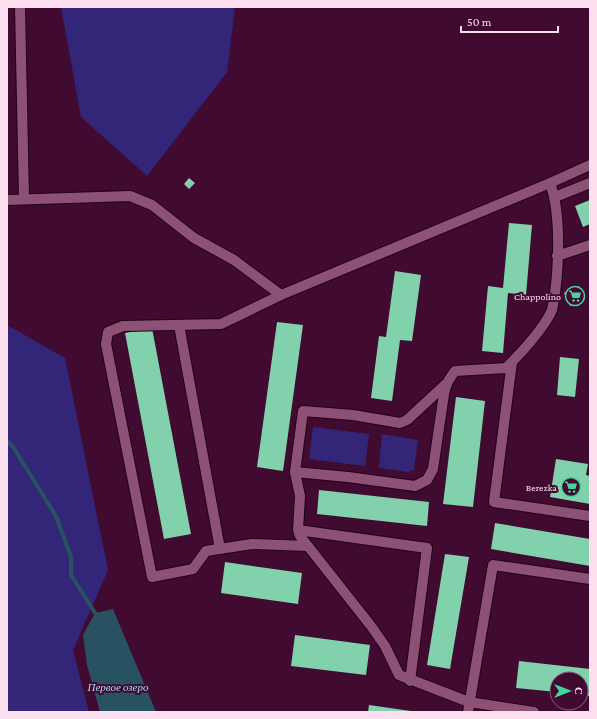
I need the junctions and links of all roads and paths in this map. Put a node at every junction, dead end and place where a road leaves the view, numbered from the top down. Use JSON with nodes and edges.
{"nodes":[{"id":1,"x":20,"y":7,"type":"edge"},
{"id":2,"x":590,"y":165,"type":"edge"},
{"id":3,"x":550,"y":183,"type":"junction"},
{"id":4,"x":590,"y":183,"type":"edge"},
{"id":5,"x":555,"y":197,"type":"junction"},
{"id":6,"x":24,"y":199,"type":"junction"},
{"id":7,"x":7,"y":200,"type":"edge"},
{"id":8,"x":590,"y":245,"type":"edge"},
{"id":9,"x":557,"y":256,"type":"junction"},
{"id":10,"x":281,"y":295,"type":"junction"},
{"id":11,"x":179,"y":325,"type":"junction"},
{"id":12,"x":512,"y":362,"type":"junction"},
{"id":13,"x":446,"y":384,"type":"junction"},
{"id":14,"x":295,"y":472,"type":"junction"},
{"id":15,"x":590,"y":516,"type":"edge"},
{"id":16,"x":298,"y":530,"type":"junction"},
{"id":17,"x":307,"y":546,"type":"junction"},
{"id":18,"x":220,"y":549,"type":"junction"},
{"id":19,"x":590,"y":578,"type":"edge"},
{"id":20,"x":410,"y":681,"type":"junction"},
{"id":21,"x":468,"y":707,"type":"edge"},
{"id":22,"x":534,"y":712,"type":"edge"}],
"edges":[{"from":1,"to":6,"type":"lane"},
{"from":2,"to":3,"type":"lane"},
{"from":3,"to":5,"type":"lane"},
{"from":3,"to":10,"type":"lane"},
{"from":4,"to":5,"type":"lane"},
{"from":5,"to":9,"type":"lane"},
{"from":6,"to":7,"type":"lane"},
{"from":6,"to":10,"type":"lane"},
{"from":8,"to":9,"type":"lane"},
{"from":9,"to":12,"type":"lane"},
{"from":10,"to":11,"type":"lane"},
{"from":11,"to":18,"type":"lane"},
{"from":11,"to":18,"type":"lane"},
{"from":12,"to":13,"type":"lane"},
{"from":12,"to":15,"type":"lane"},
{"from":13,"to":14,"type":"lane"},
{"from":13,"to":14,"type":"lane"},
{"from":14,"to":16,"type":"lane"},
{"from":16,"to":17,"type":"lane"},
{"from":16,"to":20,"type":"lane"},
{"from":17,"to":18,"type":"lane"},
{"from":17,"to":20,"type":"lane"},
{"from":19,"to":21,"type":"lane"},
{"from":20,"to":21,"type":"lane"},
{"from":21,"to":22,"type":"lane"}]}
